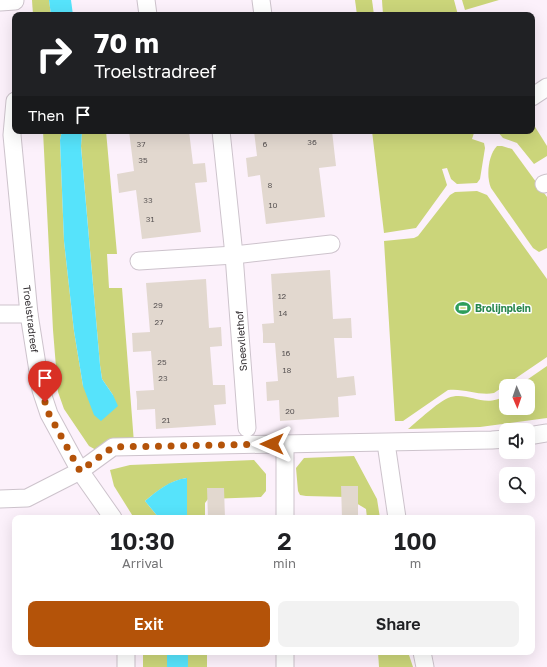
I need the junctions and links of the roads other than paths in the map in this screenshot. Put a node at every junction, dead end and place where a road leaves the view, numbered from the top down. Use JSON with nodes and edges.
{"nodes":[{"id":1,"x":146,"y":0,"type":"edge"},
{"id":2,"x":261,"y":0,"type":"edge"},
{"id":3,"x":148,"y":12,"type":"edge"},
{"id":4,"x":263,"y":12,"type":"edge"},
{"id":5,"x":547,"y":87,"type":"edge"},
{"id":6,"x":535,"y":95,"type":"edge"},
{"id":7,"x":12,"y":112,"type":"edge"},
{"id":8,"x":221,"y":134,"type":"edge"},
{"id":9,"x":6,"y":135,"type":"edge"},
{"id":10,"x":331,"y":244,"type":"dead end"},
{"id":11,"x":234,"y":255,"type":"junction"},
{"id":12,"x":139,"y":261,"type":"dead end"},
{"id":13,"x":0,"y":314,"type":"edge"},
{"id":14,"x":29,"y":314,"type":"junction"},
{"id":15,"x":247,"y":428,"type":"dead end"},
{"id":16,"x":547,"y":433,"type":"edge"},
{"id":17,"x":535,"y":435,"type":"edge"},
{"id":18,"x":499,"y":438,"type":"edge"},
{"id":19,"x":386,"y":443,"type":"junction"},
{"id":20,"x":285,"y":444,"type":"junction"},
{"id":21,"x":80,"y":471,"type":"junction"},
{"id":22,"x":0,"y":499,"type":"edge"},
{"id":23,"x":111,"y":515,"type":"edge"},
{"id":24,"x":285,"y":515,"type":"edge"},
{"id":25,"x":397,"y":515,"type":"edge"},
{"id":26,"x":126,"y":655,"type":"edge"},
{"id":27,"x":285,"y":655,"type":"edge"},
{"id":28,"x":423,"y":655,"type":"edge"},
{"id":29,"x":126,"y":667,"type":"edge"},
{"id":30,"x":286,"y":667,"type":"edge"},
{"id":31,"x":425,"y":667,"type":"edge"}],
"edges":[{"from":1,"to":3,"type":"street"},
{"from":2,"to":4,"type":"street"},
{"from":5,"to":6,"type":"street"},
{"from":7,"to":9,"type":"street","name":"Troelstradreef"},
{"from":8,"to":11,"type":"street","name":"Sneevliethof"},
{"from":9,"to":14,"type":"street","name":"Troelstradreef"},
{"from":10,"to":11,"type":"street"},
{"from":11,"to":12,"type":"street"},
{"from":11,"to":15,"type":"street","name":"Sneevliethof"},
{"from":13,"to":14,"type":"street"},
{"from":14,"to":21,"type":"street","name":"Troelstradreef"},
{"from":16,"to":17,"type":"street"},
{"from":18,"to":19,"type":"street"},
{"from":19,"to":20,"type":"street"},
{"from":19,"to":25,"type":"street"},
{"from":20,"to":21,"type":"street"},
{"from":20,"to":24,"type":"street"},
{"from":21,"to":22,"type":"street"},
{"from":21,"to":23,"type":"street","name":"Troelstradreef"},
{"from":26,"to":29,"type":"street"},
{"from":27,"to":30,"type":"street"},
{"from":28,"to":31,"type":"street"}]}
